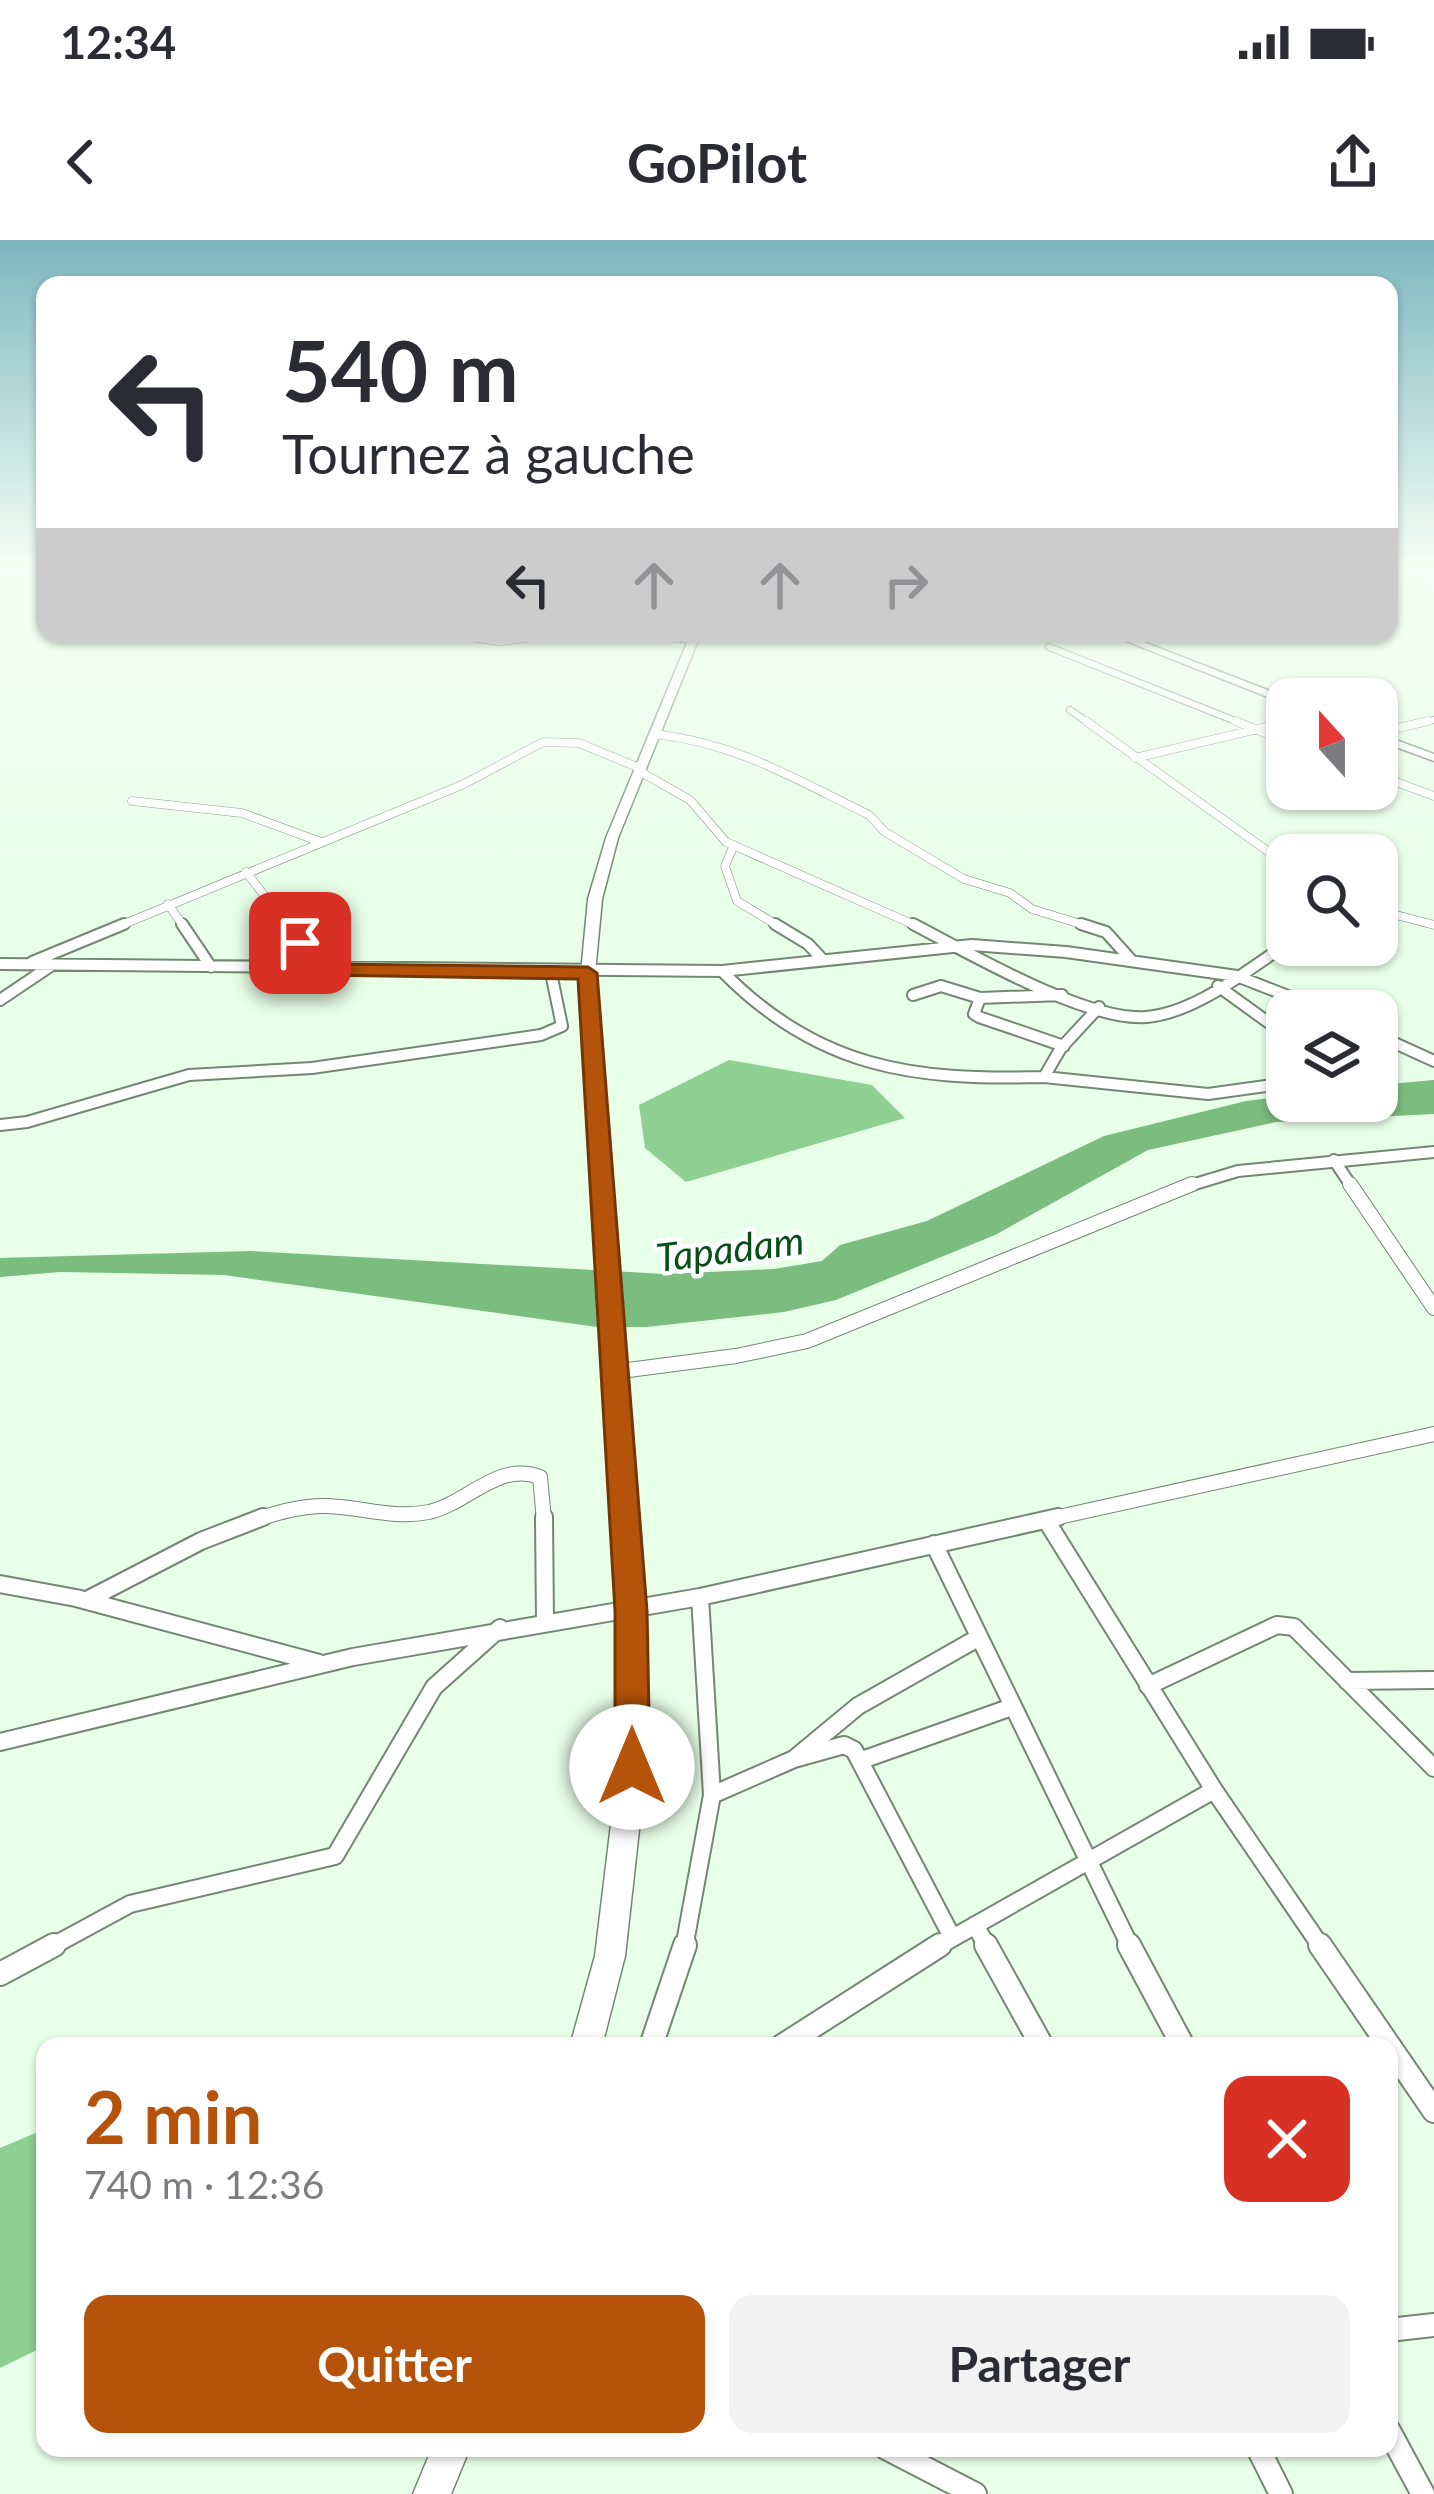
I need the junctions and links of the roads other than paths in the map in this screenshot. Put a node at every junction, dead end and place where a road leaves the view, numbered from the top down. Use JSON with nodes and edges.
{"nodes":[{"id":1,"x":681,"y":670,"type":"edge"},
{"id":2,"x":1107,"y":670,"type":"edge"},
{"id":3,"x":1207,"y":670,"type":"edge"},
{"id":4,"x":1266,"y":693,"type":"edge"},
{"id":5,"x":1070,"y":710,"type":"dead end"},
{"id":6,"x":1434,"y":720,"type":"edge"},
{"id":7,"x":1266,"y":727,"type":"edge"},
{"id":8,"x":1398,"y":729,"type":"edge"},
{"id":9,"x":1256,"y":730,"type":"junction"},
{"id":10,"x":654,"y":734,"type":"junction"},
{"id":11,"x":1266,"y":734,"type":"edge"},
{"id":12,"x":1398,"y":743,"type":"edge"},
{"id":13,"x":1135,"y":758,"type":"junction"},
{"id":14,"x":1434,"y":758,"type":"edge"},
{"id":15,"x":641,"y":771,"type":"junction"},
{"id":16,"x":1398,"y":783,"type":"edge"},
{"id":17,"x":1434,"y":796,"type":"edge"},
{"id":18,"x":132,"y":801,"type":"dead end"},
{"id":19,"x":321,"y":842,"type":"junction"},
{"id":20,"x":734,"y":845,"type":"junction"},
{"id":21,"x":1266,"y":850,"type":"edge"},
{"id":22,"x":245,"y":872,"type":"junction"},
{"id":23,"x":168,"y":904,"type":"junction"},
{"id":24,"x":1398,"y":916,"type":"edge"},
{"id":25,"x":1434,"y":925,"type":"edge"},
{"id":26,"x":955,"y":945,"type":"junction"},
{"id":27,"x":1266,"y":957,"type":"edge"},
{"id":28,"x":824,"y":960,"type":"junction"},
{"id":29,"x":1132,"y":962,"type":"junction"},
{"id":30,"x":1,"y":964,"type":"edge"},
{"id":31,"x":27,"y":964,"type":"junction"},
{"id":32,"x":52,"y":964,"type":"junction"},
{"id":33,"x":212,"y":968,"type":"junction"},
{"id":34,"x":321,"y":969,"type":"junction"},
{"id":35,"x":722,"y":971,"type":"junction"},
{"id":36,"x":551,"y":973,"type":"junction"},
{"id":37,"x":588,"y":973,"type":"junction"},
{"id":38,"x":1237,"y":976,"type":"junction"},
{"id":39,"x":1218,"y":986,"type":"junction"},
{"id":40,"x":1272,"y":990,"type":"edge"},
{"id":41,"x":913,"y":995,"type":"dead end"},
{"id":42,"x":1067,"y":995,"type":"junction"},
{"id":43,"x":980,"y":998,"type":"junction"},
{"id":44,"x":0,"y":1000,"type":"edge"},
{"id":45,"x":1099,"y":1007,"type":"junction"},
{"id":46,"x":1266,"y":1021,"type":"edge"},
{"id":47,"x":1398,"y":1045,"type":"edge"},
{"id":48,"x":1064,"y":1046,"type":"junction"},
{"id":49,"x":1434,"y":1061,"type":"edge"},
{"id":50,"x":1044,"y":1077,"type":"junction"},
{"id":51,"x":1266,"y":1086,"type":"edge"},
{"id":52,"x":0,"y":1125,"type":"edge"},
{"id":53,"x":1434,"y":1152,"type":"edge"},
{"id":54,"x":1334,"y":1160,"type":"junction"},
{"id":55,"x":1434,"y":1308,"type":"edge"},
{"id":56,"x":613,"y":1372,"type":"junction"},
{"id":57,"x":1434,"y":1434,"type":"edge"},
{"id":58,"x":1046,"y":1520,"type":"junction"},
{"id":59,"x":934,"y":1544,"type":"junction"},
{"id":60,"x":0,"y":1584,"type":"edge"},
{"id":61,"x":700,"y":1598,"type":"junction"},
{"id":62,"x":87,"y":1600,"type":"junction"},
{"id":63,"x":631,"y":1611,"type":"junction"},
{"id":64,"x":545,"y":1622,"type":"junction"},
{"id":65,"x":500,"y":1628,"type":"junction"},
{"id":66,"x":976,"y":1639,"type":"junction"},
{"id":67,"x":324,"y":1664,"type":"junction"},
{"id":68,"x":1434,"y":1680,"type":"edge"},
{"id":69,"x":1348,"y":1681,"type":"junction"},
{"id":70,"x":1148,"y":1686,"type":"junction"},
{"id":71,"x":1009,"y":1708,"type":"junction"},
{"id":72,"x":0,"y":1742,"type":"edge"},
{"id":73,"x":794,"y":1760,"type":"junction"},
{"id":74,"x":862,"y":1760,"type":"junction"},
{"id":75,"x":1434,"y":1768,"type":"edge"},
{"id":76,"x":1214,"y":1790,"type":"junction"},
{"id":77,"x":712,"y":1795,"type":"junction"},
{"id":78,"x":1086,"y":1864,"type":"junction"},
{"id":79,"x":975,"y":1924,"type":"junction"},
{"id":80,"x":952,"y":1937,"type":"junction"},
{"id":81,"x":0,"y":1974,"type":"edge"},
{"id":82,"x":588,"y":2037,"type":"edge"},
{"id":83,"x":654,"y":2037,"type":"edge"},
{"id":84,"x":796,"y":2037,"type":"edge"},
{"id":85,"x":1037,"y":2037,"type":"edge"},
{"id":86,"x":1178,"y":2037,"type":"edge"},
{"id":87,"x":1383,"y":2037,"type":"edge"},
{"id":88,"x":1398,"y":2058,"type":"edge"},
{"id":89,"x":1434,"y":2111,"type":"edge"},
{"id":90,"x":1434,"y":2325,"type":"edge"},
{"id":91,"x":1398,"y":2329,"type":"edge"},
{"id":92,"x":1398,"y":2447,"type":"edge"},
{"id":93,"x":447,"y":2457,"type":"edge"},
{"id":94,"x":903,"y":2457,"type":"edge"},
{"id":95,"x":1262,"y":2457,"type":"edge"},
{"id":96,"x":432,"y":2494,"type":"edge"},
{"id":97,"x":975,"y":2494,"type":"edge"},
{"id":98,"x":1281,"y":2494,"type":"edge"},
{"id":99,"x":1424,"y":2494,"type":"edge"}],
"edges":[{"from":1,"to":10,"type":"main road"},
{"from":2,"to":9,"type":"street"},
{"from":3,"to":4,"type":"main road"},
{"from":5,"to":13,"type":"street"},
{"from":6,"to":8,"type":"street"},
{"from":7,"to":9,"type":"street"},
{"from":9,"to":11,"type":"street"},
{"from":9,"to":13,"type":"street"},
{"from":10,"to":15,"type":"main road"},
{"from":10,"to":29,"type":"street"},
{"from":12,"to":14,"type":"main road"},
{"from":13,"to":21,"type":"street"},
{"from":15,"to":19,"type":"street"},
{"from":15,"to":20,"type":"street"},
{"from":15,"to":37,"type":"main road"},
{"from":16,"to":17,"type":"street"},
{"from":18,"to":19,"type":"street"},
{"from":19,"to":22,"type":"street"},
{"from":20,"to":26,"type":"street"},
{"from":20,"to":28,"type":"street"},
{"from":22,"to":23,"type":"street"},
{"from":22,"to":34,"type":"street"},
{"from":23,"to":31,"type":"street"},
{"from":23,"to":33,"type":"street"},
{"from":24,"to":25,"type":"street"},
{"from":26,"to":28,"type":"street"},
{"from":26,"to":29,"type":"street"},
{"from":26,"to":42,"type":"street"},
{"from":27,"to":38,"type":"street"},
{"from":28,"to":35,"type":"street"},
{"from":29,"to":38,"type":"street"},
{"from":30,"to":31,"type":"street"},
{"from":31,"to":32,"type":"street"},
{"from":32,"to":33,"type":"street"},
{"from":32,"to":44,"type":"street"},
{"from":33,"to":34,"type":"street"},
{"from":34,"to":36,"type":"street"},
{"from":35,"to":37,"type":"street"},
{"from":35,"to":50,"type":"street"},
{"from":36,"to":37,"type":"street"},
{"from":36,"to":52,"type":"street"},
{"from":37,"to":56,"type":"main road"},
{"from":38,"to":39,"type":"street"},
{"from":38,"to":40,"type":"street"},
{"from":39,"to":45,"type":"street"},
{"from":39,"to":46,"type":"street"},
{"from":41,"to":43,"type":"street"},
{"from":42,"to":43,"type":"street"},
{"from":42,"to":45,"type":"street"},
{"from":43,"to":48,"type":"street"},
{"from":45,"to":48,"type":"street"},
{"from":47,"to":49,"type":"street"},
{"from":48,"to":50,"type":"street"},
{"from":50,"to":51,"type":"street"},
{"from":53,"to":54,"type":"street"},
{"from":54,"to":55,"type":"street"},
{"from":54,"to":56,"type":"street"},
{"from":56,"to":63,"type":"main road"},
{"from":57,"to":58,"type":"street"},
{"from":58,"to":59,"type":"street"},
{"from":58,"to":70,"type":"street"},
{"from":59,"to":61,"type":"street"},
{"from":59,"to":66,"type":"street"},
{"from":60,"to":62,"type":"street"},
{"from":61,"to":63,"type":"street"},
{"from":61,"to":77,"type":"street"},
{"from":62,"to":64,"type":"street"},
{"from":62,"to":67,"type":"street"},
{"from":63,"to":64,"type":"street"},
{"from":63,"to":82,"type":"main road"},
{"from":64,"to":65,"type":"street"},
{"from":65,"to":67,"type":"street"},
{"from":65,"to":81,"type":"street"},
{"from":66,"to":71,"type":"street"},
{"from":66,"to":73,"type":"street"},
{"from":67,"to":72,"type":"street"},
{"from":68,"to":69,"type":"street"},
{"from":69,"to":70,"type":"street"},
{"from":69,"to":75,"type":"street"},
{"from":70,"to":76,"type":"street"},
{"from":71,"to":74,"type":"street"},
{"from":71,"to":78,"type":"street"},
{"from":73,"to":74,"type":"street"},
{"from":73,"to":77,"type":"street"},
{"from":74,"to":80,"type":"street"},
{"from":76,"to":78,"type":"street"},
{"from":76,"to":87,"type":"street"},
{"from":77,"to":83,"type":"street"},
{"from":78,"to":79,"type":"street"},
{"from":78,"to":86,"type":"street"},
{"from":79,"to":80,"type":"street"},
{"from":79,"to":85,"type":"street"},
{"from":80,"to":84,"type":"street"},
{"from":88,"to":89,"type":"street"},
{"from":90,"to":91,"type":"street"},
{"from":92,"to":99,"type":"street"},
{"from":93,"to":96,"type":"main road"},
{"from":94,"to":97,"type":"street"},
{"from":95,"to":98,"type":"street"}]}
